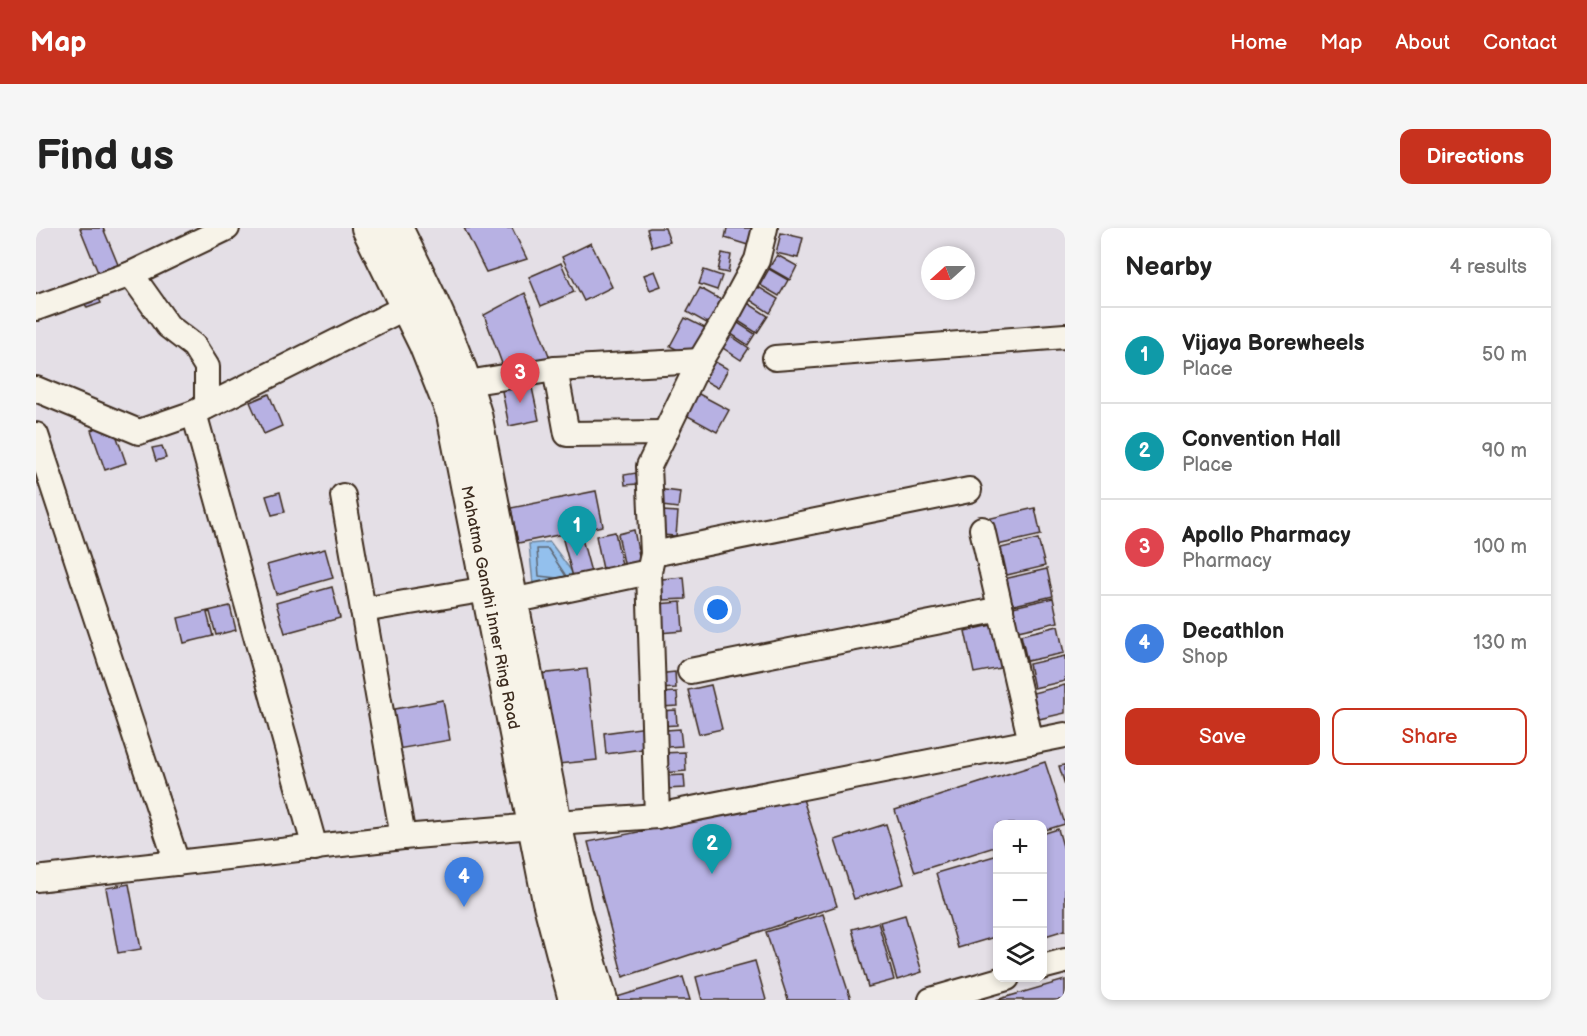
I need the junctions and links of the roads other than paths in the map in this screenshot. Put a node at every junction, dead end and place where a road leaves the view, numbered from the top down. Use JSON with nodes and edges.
{"nodes":[{"id":1,"x":227,"y":228,"type":"edge"},
{"id":2,"x":367,"y":228,"type":"edge"},
{"id":3,"x":397,"y":228,"type":"edge"},
{"id":4,"x":765,"y":228,"type":"edge"},
{"id":5,"x":131,"y":274,"type":"junction"},
{"id":6,"x":406,"y":307,"type":"junction"},
{"id":7,"x":36,"y":308,"type":"edge"},
{"id":8,"x":1065,"y":336,"type":"edge"},
{"id":9,"x":775,"y":358,"type":"dead end"},
{"id":10,"x":700,"y":361,"type":"junction"},
{"id":11,"x":555,"y":369,"type":"junction"},
{"id":12,"x":467,"y":383,"type":"junction"},
{"id":13,"x":36,"y":389,"type":"edge"},
{"id":14,"x":201,"y":409,"type":"junction"},
{"id":15,"x":665,"y":433,"type":"junction"},
{"id":16,"x":36,"y":435,"type":"edge"},
{"id":17,"x":969,"y":490,"type":"dead end"},
{"id":18,"x":343,"y":496,"type":"dead end"},
{"id":19,"x":982,"y":529,"type":"dead end"},
{"id":20,"x":651,"y":563,"type":"junction"},
{"id":21,"x":499,"y":595,"type":"junction"},
{"id":22,"x":1000,"y":609,"type":"junction"},
{"id":23,"x":363,"y":610,"type":"junction"},
{"id":24,"x":690,"y":671,"type":"dead end"},
{"id":25,"x":1065,"y":735,"type":"edge"},
{"id":26,"x":1031,"y":742,"type":"junction"},
{"id":27,"x":657,"y":816,"type":"junction"},
{"id":28,"x":545,"y":825,"type":"junction"},
{"id":29,"x":403,"y":837,"type":"junction"},
{"id":30,"x":315,"y":848,"type":"junction"},
{"id":31,"x":177,"y":863,"type":"junction"},
{"id":32,"x":36,"y":879,"type":"edge"},
{"id":33,"x":1065,"y":961,"type":"edge"},
{"id":34,"x":1047,"y":966,"type":"edge"},
{"id":35,"x":994,"y":982,"type":"edge"},
{"id":36,"x":574,"y":1000,"type":"edge"},
{"id":37,"x":602,"y":1000,"type":"edge"},
{"id":38,"x":931,"y":1000,"type":"edge"}],
"edges":[{"from":1,"to":5,"type":"street"},
{"from":2,"to":6,"type":"main road","name":"Mahatma Gandhi Inner Ring Road"},
{"from":3,"to":12,"type":"main road","name":"Mahatma Gandhi Inner Ring Road"},
{"from":4,"to":10,"type":"street"},
{"from":5,"to":7,"type":"street"},
{"from":5,"to":14,"type":"street"},
{"from":6,"to":14,"type":"street"},
{"from":6,"to":21,"type":"main road","name":"Mahatma Gandhi Inner Ring Road"},
{"from":8,"to":9,"type":"street"},
{"from":10,"to":11,"type":"street"},
{"from":10,"to":15,"type":"street"},
{"from":11,"to":12,"type":"street"},
{"from":11,"to":15,"type":"street"},
{"from":12,"to":21,"type":"main road","name":"Mahatma Gandhi Inner Ring Road"},
{"from":13,"to":14,"type":"street"},
{"from":14,"to":30,"type":"street"},
{"from":15,"to":20,"type":"street"},
{"from":16,"to":31,"type":"street"},
{"from":17,"to":20,"type":"street"},
{"from":18,"to":23,"type":"street"},
{"from":19,"to":22,"type":"street"},
{"from":20,"to":21,"type":"street"},
{"from":20,"to":27,"type":"street"},
{"from":21,"to":23,"type":"street"},
{"from":21,"to":28,"type":"main road","name":"Mahatma Gandhi Inner Ring Road"},
{"from":22,"to":24,"type":"street"},
{"from":22,"to":26,"type":"street"},
{"from":23,"to":29,"type":"street"},
{"from":25,"to":26,"type":"street"},
{"from":26,"to":27,"type":"street"},
{"from":27,"to":28,"type":"street"},
{"from":28,"to":29,"type":"street"},
{"from":28,"to":36,"type":"main road","name":"Mahatma Gandhi Inner Ring Road"},
{"from":28,"to":37,"type":"main road","name":"Mahatma Gandhi Inner Ring Road"},
{"from":29,"to":30,"type":"street"},
{"from":30,"to":31,"type":"street"},
{"from":31,"to":32,"type":"street"},
{"from":33,"to":34,"type":"street"},
{"from":35,"to":38,"type":"street"}]}
